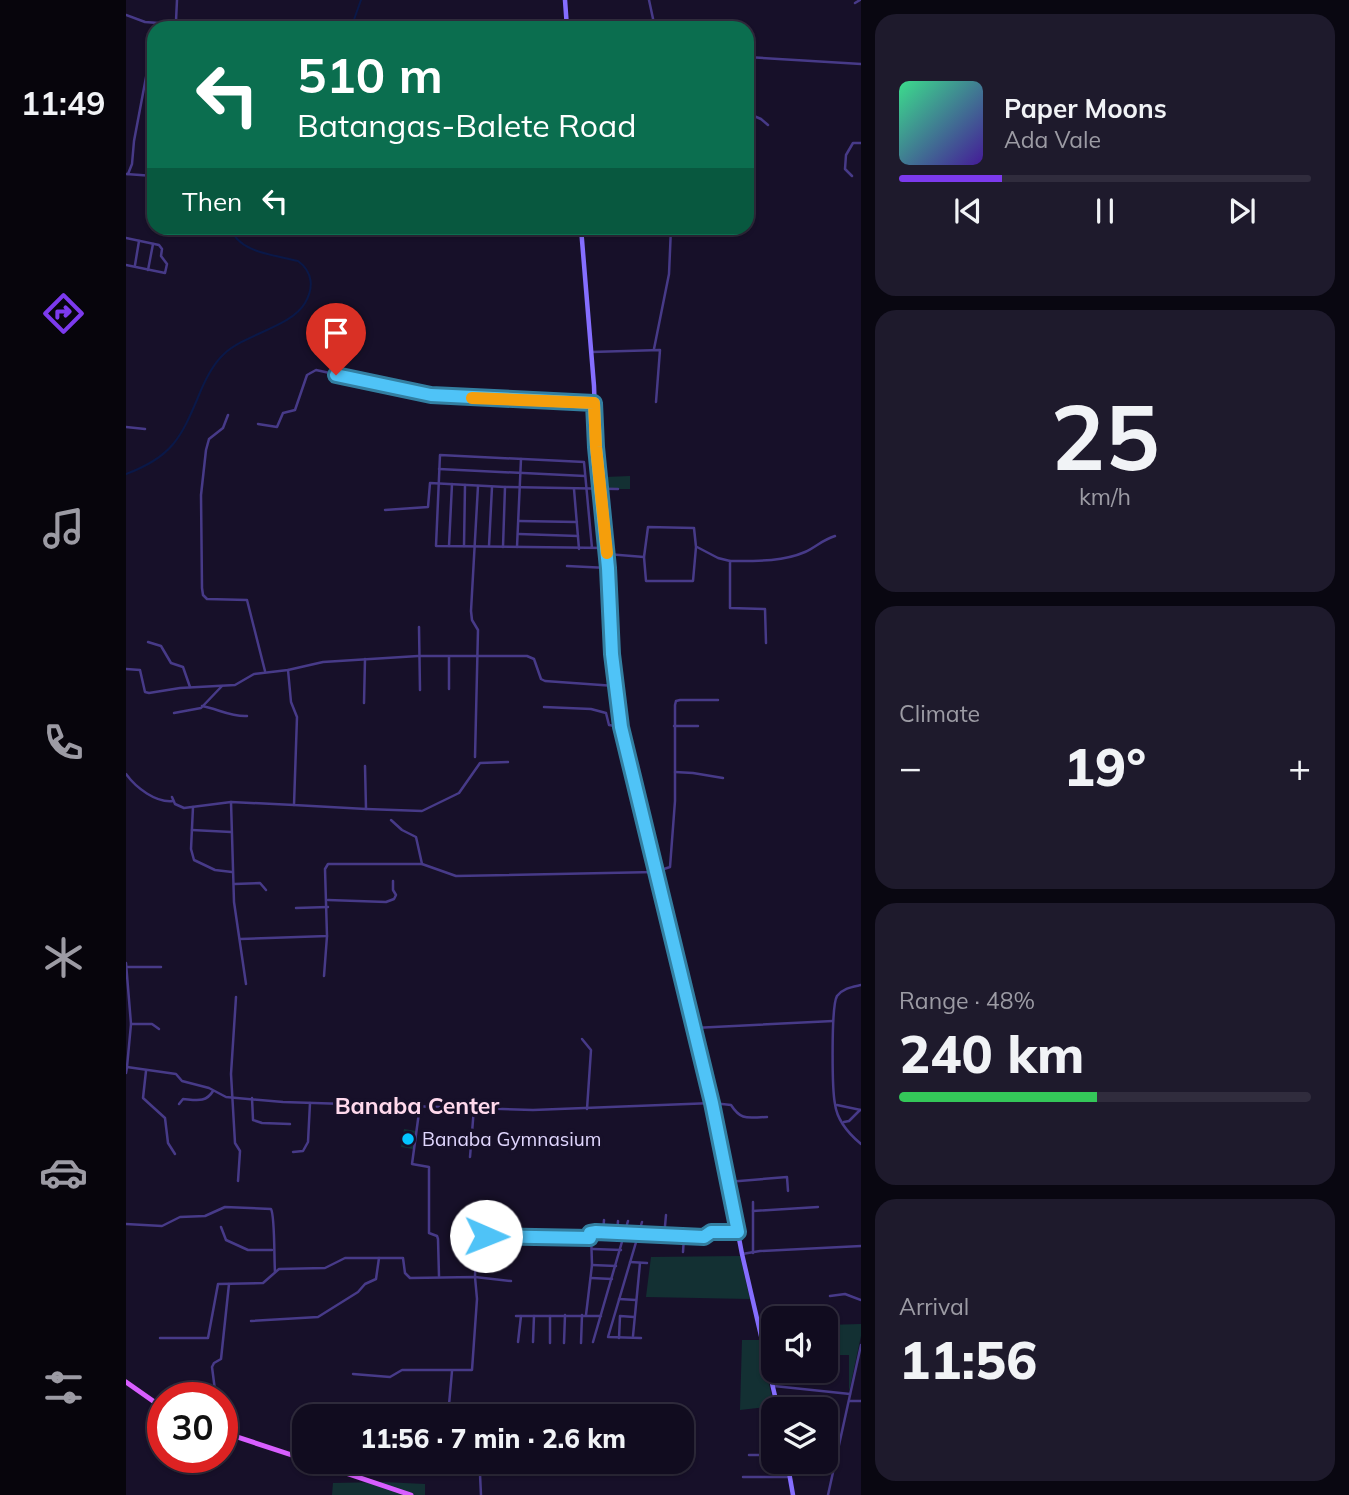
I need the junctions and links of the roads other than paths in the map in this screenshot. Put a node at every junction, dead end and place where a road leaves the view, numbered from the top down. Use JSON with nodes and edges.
{"nodes":[{"id":1,"x":177,"y":0,"type":"edge"},
{"id":2,"x":565,"y":0,"type":"edge"},
{"id":3,"x":649,"y":0,"type":"edge"},
{"id":4,"x":860,"y":0,"type":"edge"},
{"id":5,"x":855,"y":3,"type":"dead end"},
{"id":6,"x":126,"y":15,"type":"edge"},
{"id":7,"x":176,"y":21,"type":"edge"},
{"id":8,"x":566,"y":21,"type":"edge"},
{"id":9,"x":654,"y":21,"type":"edge"},
{"id":10,"x":147,"y":22,"type":"edge"},
{"id":11,"x":754,"y":57,"type":"edge"},
{"id":12,"x":861,"y":64,"type":"edge"},
{"id":13,"x":147,"y":72,"type":"edge"},
{"id":14,"x":754,"y":116,"type":"edge"},
{"id":15,"x":768,"y":125,"type":"dead end"},
{"id":16,"x":861,"y":143,"type":"edge"},
{"id":17,"x":127,"y":174,"type":"edge"},
{"id":18,"x":147,"y":175,"type":"edge"},
{"id":19,"x":852,"y":176,"type":"dead end"},
{"id":20,"x":582,"y":235,"type":"edge"},
{"id":21,"x":671,"y":235,"type":"edge"},
{"id":22,"x":126,"y":238,"type":"edge"},
{"id":23,"x":139,"y":241,"type":"junction"},
{"id":24,"x":153,"y":244,"type":"junction"},
{"id":25,"x":126,"y":265,"type":"edge"},
{"id":26,"x":135,"y":267,"type":"junction"},
{"id":27,"x":148,"y":270,"type":"junction"},
{"id":28,"x":654,"y":349,"type":"junction"},
{"id":29,"x":591,"y":352,"type":"junction"},
{"id":30,"x":656,"y":402,"type":"dead end"},
{"id":31,"x":594,"y":403,"type":"junction"},
{"id":32,"x":228,"y":415,"type":"dead end"},
{"id":33,"x":258,"y":424,"type":"dead end"},
{"id":34,"x":126,"y":427,"type":"edge"},
{"id":35,"x":145,"y":429,"type":"dead end"},
{"id":36,"x":521,"y":460,"type":"junction"},
{"id":37,"x":439,"y":469,"type":"junction"},
{"id":38,"x":520,"y":472,"type":"junction"},
{"id":39,"x":585,"y":475,"type":"junction"},
{"id":40,"x":439,"y":483,"type":"junction"},
{"id":41,"x":452,"y":484,"type":"junction"},
{"id":42,"x":465,"y":485,"type":"junction"},
{"id":43,"x":478,"y":486,"type":"junction"},
{"id":44,"x":492,"y":487,"type":"junction"},
{"id":45,"x":520,"y":487,"type":"junction"},
{"id":46,"x":505,"y":488,"type":"junction"},
{"id":47,"x":574,"y":489,"type":"junction"},
{"id":48,"x":618,"y":489,"type":"dead end"},
{"id":49,"x":587,"y":490,"type":"junction"},
{"id":50,"x":601,"y":490,"type":"junction"},
{"id":51,"x":385,"y":510,"type":"dead end"},
{"id":52,"x":519,"y":521,"type":"junction"},
{"id":53,"x":577,"y":522,"type":"junction"},
{"id":54,"x":518,"y":534,"type":"junction"},
{"id":55,"x":578,"y":536,"type":"junction"},
{"id":56,"x":835,"y":536,"type":"dead end"},
{"id":57,"x":449,"y":546,"type":"junction"},
{"id":58,"x":464,"y":546,"type":"junction"},
{"id":59,"x":476,"y":547,"type":"junction"},
{"id":60,"x":489,"y":547,"type":"junction"},
{"id":61,"x":503,"y":547,"type":"junction"},
{"id":62,"x":517,"y":547,"type":"junction"},
{"id":63,"x":696,"y":547,"type":"junction"},
{"id":64,"x":592,"y":548,"type":"junction"},
{"id":65,"x":579,"y":549,"type":"junction"},
{"id":66,"x":607,"y":551,"type":"junction"},
{"id":67,"x":644,"y":557,"type":"junction"},
{"id":68,"x":730,"y":561,"type":"junction"},
{"id":69,"x":567,"y":565,"type":"dead end"},
{"id":70,"x":608,"y":568,"type":"junction"},
{"id":71,"x":419,"y":627,"type":"dead end"},
{"id":72,"x":148,"y":642,"type":"dead end"},
{"id":73,"x":766,"y":643,"type":"dead end"},
{"id":74,"x":418,"y":656,"type":"junction"},
{"id":75,"x":450,"y":657,"type":"junction"},
{"id":76,"x":477,"y":657,"type":"junction"},
{"id":77,"x":365,"y":659,"type":"junction"},
{"id":78,"x":126,"y":669,"type":"edge"},
{"id":79,"x":288,"y":670,"type":"junction"},
{"id":80,"x":266,"y":672,"type":"junction"},
{"id":81,"x":222,"y":686,"type":"junction"},
{"id":82,"x":615,"y":686,"type":"junction"},
{"id":83,"x":190,"y":687,"type":"junction"},
{"id":84,"x":420,"y":690,"type":"dead end"},
{"id":85,"x":449,"y":690,"type":"dead end"},
{"id":86,"x":718,"y":700,"type":"dead end"},
{"id":87,"x":364,"y":703,"type":"dead end"},
{"id":88,"x":202,"y":706,"type":"junction"},
{"id":89,"x":544,"y":707,"type":"dead end"},
{"id":90,"x":174,"y":713,"type":"dead end"},
{"id":91,"x":247,"y":716,"type":"dead end"},
{"id":92,"x":674,"y":726,"type":"junction"},
{"id":93,"x":698,"y":726,"type":"dead end"},
{"id":94,"x":621,"y":727,"type":"junction"},
{"id":95,"x":475,"y":757,"type":"dead end"},
{"id":96,"x":508,"y":762,"type":"dead end"},
{"id":97,"x":365,"y":766,"type":"dead end"},
{"id":98,"x":675,"y":772,"type":"junction"},
{"id":99,"x":126,"y":774,"type":"edge"},
{"id":100,"x":723,"y":778,"type":"dead end"},
{"id":101,"x":231,"y":802,"type":"junction"},
{"id":102,"x":294,"y":805,"type":"junction"},
{"id":103,"x":193,"y":807,"type":"junction"},
{"id":104,"x":366,"y":809,"type":"junction"},
{"id":105,"x":391,"y":820,"type":"dead end"},
{"id":106,"x":192,"y":830,"type":"junction"},
{"id":107,"x":232,"y":832,"type":"junction"},
{"id":108,"x":422,"y":864,"type":"junction"},
{"id":109,"x":234,"y":872,"type":"junction"},
{"id":110,"x":655,"y":872,"type":"junction"},
{"id":111,"x":393,"y":881,"type":"dead end"},
{"id":112,"x":234,"y":884,"type":"junction"},
{"id":113,"x":266,"y":890,"type":"dead end"},
{"id":114,"x":328,"y":900,"type":"junction"},
{"id":115,"x":328,"y":907,"type":"junction"},
{"id":116,"x":296,"y":908,"type":"dead end"},
{"id":117,"x":327,"y":936,"type":"junction"},
{"id":118,"x":240,"y":939,"type":"junction"},
{"id":119,"x":126,"y":965,"type":"edge"},
{"id":120,"x":161,"y":967,"type":"dead end"},
{"id":121,"x":324,"y":976,"type":"dead end"},
{"id":122,"x":246,"y":984,"type":"dead end"},
{"id":123,"x":861,"y":985,"type":"edge"},
{"id":124,"x":236,"y":997,"type":"dead end"},
{"id":125,"x":127,"y":1003,"type":"edge"},
{"id":126,"x":128,"y":1014,"type":"edge"},
{"id":127,"x":833,"y":1021,"type":"junction"},
{"id":128,"x":131,"y":1024,"type":"junction"},
{"id":129,"x":694,"y":1028,"type":"junction"},
{"id":130,"x":159,"y":1029,"type":"dead end"},
{"id":131,"x":128,"y":1036,"type":"edge"},
{"id":132,"x":582,"y":1039,"type":"dead end"},
{"id":133,"x":127,"y":1061,"type":"edge"},
{"id":134,"x":127,"y":1067,"type":"edge"},
{"id":135,"x":146,"y":1071,"type":"junction"},
{"id":136,"x":126,"y":1073,"type":"edge"},
{"id":137,"x":213,"y":1091,"type":"junction"},
{"id":138,"x":232,"y":1097,"type":"junction"},
{"id":139,"x":252,"y":1098,"type":"junction"},
{"id":140,"x":310,"y":1102,"type":"junction"},
{"id":141,"x":712,"y":1103,"type":"junction"},
{"id":142,"x":179,"y":1104,"type":"dead end"},
{"id":143,"x":420,"y":1105,"type":"junction"},
{"id":144,"x":835,"y":1105,"type":"junction"},
{"id":145,"x":474,"y":1108,"type":"junction"},
{"id":146,"x":587,"y":1109,"type":"junction"},
{"id":147,"x":861,"y":1110,"type":"edge"},
{"id":148,"x":767,"y":1117,"type":"dead end"},
{"id":149,"x":843,"y":1122,"type":"junction"},
{"id":150,"x":290,"y":1124,"type":"dead end"},
{"id":151,"x":861,"y":1144,"type":"edge"},
{"id":152,"x":293,"y":1152,"type":"dead end"},
{"id":153,"x":175,"y":1154,"type":"dead end"},
{"id":154,"x":470,"y":1157,"type":"dead end"},
{"id":155,"x":238,"y":1181,"type":"dead end"},
{"id":156,"x":727,"y":1182,"type":"junction"},
{"id":157,"x":788,"y":1191,"type":"dead end"},
{"id":158,"x":753,"y":1202,"type":"dead end"},
{"id":159,"x":818,"y":1206,"type":"dead end"},
{"id":160,"x":753,"y":1211,"type":"junction"},
{"id":161,"x":666,"y":1216,"type":"dead end"},
{"id":162,"x":604,"y":1220,"type":"dead end"},
{"id":163,"x":618,"y":1221,"type":"dead end"},
{"id":164,"x":628,"y":1221,"type":"dead end"},
{"id":165,"x":642,"y":1222,"type":"dead end"},
{"id":166,"x":126,"y":1224,"type":"edge"},
{"id":167,"x":221,"y":1227,"type":"dead end"},
{"id":168,"x":738,"y":1232,"type":"junction"},
{"id":169,"x":603,"y":1233,"type":"junction"},
{"id":170,"x":617,"y":1234,"type":"junction"},
{"id":171,"x":625,"y":1234,"type":"junction"},
{"id":172,"x":638,"y":1235,"type":"junction"},
{"id":173,"x":664,"y":1237,"type":"junction"},
{"id":174,"x":684,"y":1237,"type":"junction"},
{"id":175,"x":590,"y":1238,"type":"junction"},
{"id":176,"x":861,"y":1246,"type":"edge"},
{"id":177,"x":591,"y":1249,"type":"junction"},
{"id":178,"x":273,"y":1250,"type":"junction"},
{"id":179,"x":621,"y":1250,"type":"junction"},
{"id":180,"x":683,"y":1252,"type":"dead end"},
{"id":181,"x":753,"y":1252,"type":"junction"},
{"id":182,"x":743,"y":1254,"type":"junction"},
{"id":183,"x":379,"y":1258,"type":"junction"},
{"id":184,"x":630,"y":1262,"type":"junction"},
{"id":185,"x":640,"y":1263,"type":"junction"},
{"id":186,"x":647,"y":1263,"type":"dead end"},
{"id":187,"x":592,"y":1265,"type":"junction"},
{"id":188,"x":616,"y":1266,"type":"junction"},
{"id":189,"x":275,"y":1272,"type":"junction"},
{"id":190,"x":439,"y":1277,"type":"junction"},
{"id":191,"x":475,"y":1277,"type":"junction"},
{"id":192,"x":591,"y":1278,"type":"junction"},
{"id":193,"x":612,"y":1279,"type":"junction"},
{"id":194,"x":511,"y":1281,"type":"dead end"},
{"id":195,"x":229,"y":1284,"type":"junction"},
{"id":196,"x":830,"y":1296,"type":"dead end"},
{"id":197,"x":619,"y":1299,"type":"junction"},
{"id":198,"x":636,"y":1300,"type":"junction"},
{"id":199,"x":861,"y":1300,"type":"edge"},
{"id":200,"x":565,"y":1315,"type":"junction"},
{"id":201,"x":584,"y":1315,"type":"junction"},
{"id":202,"x":534,"y":1316,"type":"junction"},
{"id":203,"x":550,"y":1316,"type":"junction"},
{"id":204,"x":601,"y":1316,"type":"junction"},
{"id":205,"x":635,"y":1317,"type":"junction"},
{"id":206,"x":251,"y":1321,"type":"dead end"},
{"id":207,"x":160,"y":1338,"type":"dead end"},
{"id":208,"x":619,"y":1338,"type":"junction"},
{"id":209,"x":633,"y":1338,"type":"junction"},
{"id":210,"x":641,"y":1338,"type":"dead end"},
{"id":211,"x":518,"y":1342,"type":"dead end"},
{"id":212,"x":533,"y":1342,"type":"dead end"},
{"id":213,"x":593,"y":1342,"type":"dead end"},
{"id":214,"x":550,"y":1343,"type":"dead end"},
{"id":215,"x":564,"y":1343,"type":"dead end"},
{"id":216,"x":581,"y":1343,"type":"dead end"},
{"id":217,"x":861,"y":1345,"type":"edge"},
{"id":218,"x":452,"y":1371,"type":"junction"},
{"id":219,"x":353,"y":1374,"type":"dead end"},
{"id":220,"x":126,"y":1382,"type":"edge"},
{"id":221,"x":214,"y":1382,"type":"edge"},
{"id":222,"x":774,"y":1386,"type":"junction"},
{"id":223,"x":850,"y":1394,"type":"junction"},
{"id":224,"x":147,"y":1397,"type":"edge"},
{"id":225,"x":776,"y":1397,"type":"edge"},
{"id":226,"x":849,"y":1401,"type":"junction"},
{"id":227,"x":861,"y":1401,"type":"edge"},
{"id":228,"x":449,"y":1404,"type":"edge"},
{"id":229,"x":238,"y":1437,"type":"edge"},
{"id":230,"x":838,"y":1444,"type":"edge"},
{"id":231,"x":749,"y":1455,"type":"dead end"},
{"id":232,"x":761,"y":1455,"type":"edge"},
{"id":233,"x":292,"y":1456,"type":"edge"},
{"id":234,"x":349,"y":1474,"type":"edge"},
{"id":235,"x":480,"y":1474,"type":"edge"},
{"id":236,"x":789,"y":1474,"type":"edge"},
{"id":237,"x":832,"y":1474,"type":"edge"},
{"id":238,"x":789,"y":1477,"type":"junction"},
{"id":239,"x":743,"y":1478,"type":"dead end"},
{"id":240,"x":411,"y":1495,"type":"edge"},
{"id":241,"x":481,"y":1495,"type":"edge"},
{"id":242,"x":793,"y":1495,"type":"edge"},
{"id":243,"x":828,"y":1495,"type":"edge"}],
"edges":[{"from":1,"to":7,"type":"street"},
{"from":2,"to":8,"type":"main road"},
{"from":3,"to":9,"type":"street"},
{"from":4,"to":5,"type":"street"},
{"from":6,"to":10,"type":"street"},
{"from":11,"to":12,"type":"street"},
{"from":13,"to":17,"type":"street"},
{"from":14,"to":15,"type":"street"},
{"from":16,"to":19,"type":"street"},
{"from":17,"to":18,"type":"street"},
{"from":20,"to":29,"type":"main road"},
{"from":21,"to":28,"type":"street"},
{"from":22,"to":23,"type":"street"},
{"from":23,"to":24,"type":"street"},
{"from":23,"to":26,"type":"street"},
{"from":24,"to":27,"type":"street"},
{"from":24,"to":27,"type":"street"},
{"from":25,"to":26,"type":"street"},
{"from":26,"to":27,"type":"street"},
{"from":28,"to":29,"type":"street"},
{"from":28,"to":30,"type":"street"},
{"from":29,"to":31,"type":"main road"},
{"from":31,"to":33,"type":"street"},
{"from":31,"to":50,"type":"main road"},
{"from":32,"to":80,"type":"street"},
{"from":34,"to":35,"type":"street"},
{"from":36,"to":37,"type":"street"},
{"from":36,"to":38,"type":"street"},
{"from":36,"to":39,"type":"street"},
{"from":37,"to":38,"type":"street"},
{"from":37,"to":40,"type":"street"},
{"from":38,"to":39,"type":"street"},
{"from":38,"to":45,"type":"street"},
{"from":39,"to":49,"type":"street"},
{"from":40,"to":41,"type":"street"},
{"from":40,"to":51,"type":"street"},
{"from":40,"to":57,"type":"street"},
{"from":41,"to":42,"type":"street"},
{"from":41,"to":57,"type":"street"},
{"from":42,"to":43,"type":"street"},
{"from":42,"to":58,"type":"street"},
{"from":43,"to":44,"type":"street"},
{"from":43,"to":59,"type":"street"},
{"from":44,"to":46,"type":"street"},
{"from":44,"to":60,"type":"street"},
{"from":45,"to":46,"type":"street"},
{"from":45,"to":47,"type":"street"},
{"from":45,"to":52,"type":"street"},
{"from":46,"to":61,"type":"street"},
{"from":47,"to":49,"type":"street"},
{"from":47,"to":53,"type":"street"},
{"from":48,"to":50,"type":"street"},
{"from":49,"to":50,"type":"street"},
{"from":49,"to":64,"type":"street"},
{"from":50,"to":66,"type":"main road"},
{"from":52,"to":53,"type":"street"},
{"from":52,"to":54,"type":"street"},
{"from":53,"to":55,"type":"street"},
{"from":54,"to":55,"type":"street"},
{"from":54,"to":62,"type":"street"},
{"from":55,"to":65,"type":"street"},
{"from":56,"to":68,"type":"street"},
{"from":57,"to":58,"type":"street"},
{"from":58,"to":59,"type":"street"},
{"from":59,"to":60,"type":"street"},
{"from":59,"to":76,"type":"street"},
{"from":60,"to":61,"type":"street"},
{"from":61,"to":62,"type":"street"},
{"from":62,"to":65,"type":"street"},
{"from":63,"to":67,"type":"street"},
{"from":63,"to":67,"type":"street"},
{"from":63,"to":68,"type":"street"},
{"from":64,"to":65,"type":"street"},
{"from":64,"to":66,"type":"street"},
{"from":66,"to":67,"type":"street"},
{"from":66,"to":70,"type":"main road"},
{"from":68,"to":73,"type":"street"},
{"from":69,"to":70,"type":"street"},
{"from":70,"to":82,"type":"main road"},
{"from":71,"to":74,"type":"street"},
{"from":72,"to":83,"type":"street"},
{"from":74,"to":75,"type":"street"},
{"from":74,"to":77,"type":"street"},
{"from":74,"to":84,"type":"street"},
{"from":75,"to":76,"type":"street"},
{"from":75,"to":85,"type":"street"},
{"from":76,"to":82,"type":"street"},
{"from":76,"to":95,"type":"street"},
{"from":77,"to":79,"type":"street"},
{"from":77,"to":87,"type":"street"},
{"from":78,"to":83,"type":"street"},
{"from":79,"to":80,"type":"street"},
{"from":79,"to":102,"type":"street"},
{"from":80,"to":81,"type":"street"},
{"from":81,"to":83,"type":"street"},
{"from":81,"to":88,"type":"street"},
{"from":82,"to":94,"type":"main road"},
{"from":86,"to":92,"type":"street"},
{"from":88,"to":90,"type":"street"},
{"from":88,"to":91,"type":"street"},
{"from":89,"to":94,"type":"street"},
{"from":92,"to":93,"type":"street"},
{"from":92,"to":98,"type":"street"},
{"from":94,"to":110,"type":"main road"},
{"from":96,"to":104,"type":"street"},
{"from":97,"to":104,"type":"street"},
{"from":98,"to":100,"type":"street"},
{"from":98,"to":110,"type":"street"},
{"from":99,"to":103,"type":"street"},
{"from":101,"to":102,"type":"street"},
{"from":101,"to":103,"type":"street"},
{"from":101,"to":107,"type":"street"},
{"from":102,"to":104,"type":"street"},
{"from":103,"to":106,"type":"street"},
{"from":105,"to":108,"type":"street"},
{"from":106,"to":107,"type":"street"},
{"from":106,"to":109,"type":"street"},
{"from":107,"to":109,"type":"street"},
{"from":108,"to":110,"type":"street"},
{"from":108,"to":114,"type":"street"},
{"from":109,"to":112,"type":"street"},
{"from":110,"to":129,"type":"main road"},
{"from":111,"to":114,"type":"street"},
{"from":112,"to":113,"type":"street"},
{"from":112,"to":118,"type":"street"},
{"from":114,"to":115,"type":"street"},
{"from":115,"to":116,"type":"street"},
{"from":115,"to":117,"type":"street"},
{"from":117,"to":118,"type":"street"},
{"from":117,"to":121,"type":"street"},
{"from":118,"to":122,"type":"street"},
{"from":119,"to":120,"type":"street"},
{"from":119,"to":125,"type":"street"},
{"from":123,"to":127,"type":"street"},
{"from":124,"to":138,"type":"street"},
{"from":125,"to":126,"type":"street"},
{"from":126,"to":128,"type":"street"},
{"from":127,"to":129,"type":"street"},
{"from":127,"to":144,"type":"street"},
{"from":128,"to":130,"type":"street"},
{"from":128,"to":131,"type":"street"},
{"from":129,"to":141,"type":"main road"},
{"from":131,"to":133,"type":"street"},
{"from":132,"to":146,"type":"street"},
{"from":133,"to":134,"type":"street"},
{"from":134,"to":135,"type":"street"},
{"from":134,"to":136,"type":"street"},
{"from":135,"to":137,"type":"street"},
{"from":135,"to":153,"type":"street"},
{"from":137,"to":138,"type":"street"},
{"from":137,"to":142,"type":"street"},
{"from":138,"to":139,"type":"street"},
{"from":138,"to":155,"type":"street"},
{"from":139,"to":140,"type":"street"},
{"from":139,"to":150,"type":"street"},
{"from":140,"to":143,"type":"street"},
{"from":140,"to":152,"type":"street"},
{"from":141,"to":146,"type":"street"},
{"from":141,"to":148,"type":"street"},
{"from":141,"to":156,"type":"main road"},
{"from":143,"to":145,"type":"street"},
{"from":143,"to":190,"type":"street"},
{"from":144,"to":147,"type":"street"},
{"from":144,"to":149,"type":"street"},
{"from":145,"to":146,"type":"street"},
{"from":145,"to":154,"type":"street"},
{"from":147,"to":149,"type":"street"},
{"from":149,"to":151,"type":"street"},
{"from":156,"to":157,"type":"street"},
{"from":156,"to":168,"type":"main road"},
{"from":158,"to":160,"type":"street"},
{"from":159,"to":160,"type":"street"},
{"from":160,"to":181,"type":"street"},
{"from":161,"to":173,"type":"street"},
{"from":162,"to":169,"type":"street"},
{"from":163,"to":170,"type":"street"},
{"from":164,"to":171,"type":"street"},
{"from":165,"to":172,"type":"street"},
{"from":166,"to":178,"type":"street"},
{"from":167,"to":178,"type":"street"},
{"from":168,"to":174,"type":"street"},
{"from":168,"to":182,"type":"main road"},
{"from":169,"to":170,"type":"street"},
{"from":169,"to":175,"type":"street"},
{"from":170,"to":171,"type":"street"},
{"from":171,"to":172,"type":"street"},
{"from":171,"to":179,"type":"street"},
{"from":172,"to":173,"type":"street"},
{"from":172,"to":184,"type":"street"},
{"from":173,"to":174,"type":"street"},
{"from":174,"to":180,"type":"street"},
{"from":175,"to":177,"type":"street"},
{"from":175,"to":191,"type":"street"},
{"from":176,"to":181,"type":"street"},
{"from":177,"to":179,"type":"street"},
{"from":177,"to":187,"type":"street"},
{"from":178,"to":189,"type":"street"},
{"from":179,"to":188,"type":"street"},
{"from":181,"to":182,"type":"street"},
{"from":182,"to":222,"type":"main road"},
{"from":183,"to":189,"type":"street"},
{"from":183,"to":190,"type":"street"},
{"from":183,"to":206,"type":"street"},
{"from":184,"to":185,"type":"street"},
{"from":184,"to":197,"type":"street"},
{"from":185,"to":186,"type":"street"},
{"from":185,"to":198,"type":"street"},
{"from":187,"to":188,"type":"street"},
{"from":187,"to":192,"type":"street"},
{"from":188,"to":193,"type":"street"},
{"from":189,"to":195,"type":"street"},
{"from":190,"to":191,"type":"street"},
{"from":191,"to":194,"type":"street"},
{"from":191,"to":218,"type":"street"},
{"from":192,"to":193,"type":"street"},
{"from":192,"to":201,"type":"street"},
{"from":193,"to":204,"type":"street"},
{"from":195,"to":207,"type":"street"},
{"from":195,"to":221,"type":"street"},
{"from":196,"to":199,"type":"street"},
{"from":197,"to":198,"type":"street"},
{"from":197,"to":208,"type":"street"},
{"from":198,"to":205,"type":"street"},
{"from":200,"to":201,"type":"street"},
{"from":200,"to":203,"type":"street"},
{"from":200,"to":215,"type":"street"},
{"from":201,"to":204,"type":"street"},
{"from":201,"to":216,"type":"street"},
{"from":202,"to":203,"type":"street"},
{"from":202,"to":211,"type":"street"},
{"from":202,"to":212,"type":"street"},
{"from":203,"to":214,"type":"street"},
{"from":204,"to":213,"type":"street"},
{"from":205,"to":208,"type":"street"},
{"from":205,"to":209,"type":"street"},
{"from":208,"to":209,"type":"street"},
{"from":209,"to":210,"type":"street"},
{"from":217,"to":223,"type":"street"},
{"from":218,"to":219,"type":"street"},
{"from":218,"to":228,"type":"street"},
{"from":220,"to":224,"type":"main road"},
{"from":222,"to":223,"type":"street"},
{"from":222,"to":225,"type":"main road"},
{"from":223,"to":226,"type":"street"},
{"from":226,"to":227,"type":"street"},
{"from":226,"to":230,"type":"street"},
{"from":229,"to":233,"type":"main road"},
{"from":231,"to":232,"type":"street"},
{"from":234,"to":240,"type":"main road"},
{"from":235,"to":241,"type":"street"},
{"from":236,"to":238,"type":"main road"},
{"from":237,"to":243,"type":"street"},
{"from":238,"to":239,"type":"street"},
{"from":238,"to":242,"type":"main road"}]}
